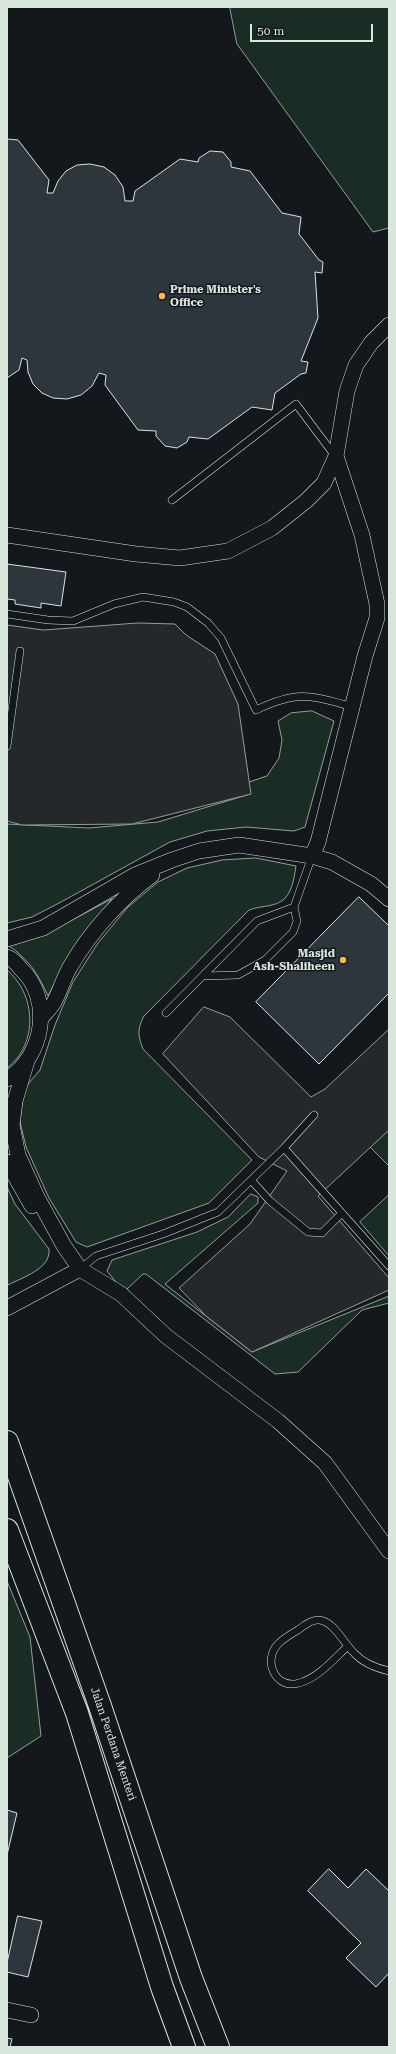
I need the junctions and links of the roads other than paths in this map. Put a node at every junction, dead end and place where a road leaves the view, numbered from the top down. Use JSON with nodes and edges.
{"nodes":[{"id":1,"x":389,"y":325,"type":"edge"},
{"id":2,"x":336,"y":456,"type":"junction"},
{"id":3,"x":172,"y":500,"type":"dead end"},
{"id":4,"x":7,"y":536,"type":"edge"},
{"id":5,"x":7,"y":614,"type":"edge"},
{"id":6,"x":383,"y":617,"type":"edge"},
{"id":7,"x":20,"y":651,"type":"dead end"},
{"id":8,"x":353,"y":707,"type":"junction"},
{"id":9,"x":7,"y":746,"type":"edge"},
{"id":10,"x":312,"y":856,"type":"junction"},
{"id":11,"x":172,"y":860,"type":"junction"},
{"id":12,"x":389,"y":899,"type":"edge"},
{"id":13,"x":294,"y":907,"type":"junction"},
{"id":14,"x":7,"y":939,"type":"edge"},
{"id":15,"x":7,"y":957,"type":"edge"},
{"id":16,"x":202,"y":976,"type":"junction"},
{"id":17,"x":166,"y":1013,"type":"dead end"},
{"id":18,"x":41,"y":1018,"type":"junction"},
{"id":19,"x":27,"y":1061,"type":"junction"},
{"id":20,"x":7,"y":1080,"type":"edge"},
{"id":21,"x":314,"y":1115,"type":"dead end"},
{"id":22,"x":284,"y":1148,"type":"junction"},
{"id":23,"x":7,"y":1162,"type":"edge"},
{"id":24,"x":251,"y":1180,"type":"junction"},
{"id":25,"x":342,"y":1213,"type":"junction"},
{"id":26,"x":64,"y":1246,"type":"junction"},
{"id":27,"x":389,"y":1266,"type":"edge"},
{"id":28,"x":80,"y":1269,"type":"junction"},
{"id":29,"x":7,"y":1308,"type":"edge"},
{"id":30,"x":7,"y":1442,"type":"edge"},
{"id":31,"x":7,"y":1530,"type":"edge"},
{"id":32,"x":389,"y":1551,"type":"edge"},
{"id":33,"x":348,"y":1646,"type":"junction"},
{"id":34,"x":389,"y":1671,"type":"edge"},
{"id":35,"x":7,"y":2010,"type":"edge"},
{"id":36,"x":31,"y":2016,"type":"dead end"},
{"id":37,"x":184,"y":2047,"type":"edge"},
{"id":38,"x":218,"y":2047,"type":"edge"}],
"edges":[{"from":1,"to":2,"type":"street"},
{"from":2,"to":3,"type":"lane"},
{"from":2,"to":4,"type":"street"},
{"from":2,"to":6,"type":"street"},
{"from":5,"to":8,"type":"lane"},
{"from":6,"to":8,"type":"street"},
{"from":7,"to":9,"type":"lane"},
{"from":8,"to":10,"type":"street"},
{"from":10,"to":11,"type":"street"},
{"from":10,"to":12,"type":"street"},
{"from":10,"to":13,"type":"lane"},
{"from":11,"to":14,"type":"street"},
{"from":11,"to":18,"type":"street"},
{"from":13,"to":16,"type":"lane"},
{"from":13,"to":16,"type":"lane"},
{"from":15,"to":18,"type":"street"},
{"from":16,"to":17,"type":"lane"},
{"from":18,"to":19,"type":"street"},
{"from":19,"to":20,"type":"street"},
{"from":19,"to":26,"type":"street"},
{"from":21,"to":22,"type":"lane"},
{"from":22,"to":24,"type":"lane"},
{"from":22,"to":25,"type":"lane"},
{"from":23,"to":26,"type":"street"},
{"from":24,"to":25,"type":"lane"},
{"from":24,"to":28,"type":"lane"},
{"from":25,"to":27,"type":"lane"},
{"from":26,"to":28,"type":"street"},
{"from":28,"to":29,"type":"street"},
{"from":28,"to":32,"type":"street"},
{"from":30,"to":38,"type":"main road","name":"Jalan Perdana Menteri"},
{"from":31,"to":37,"type":"main road"},
{"from":33,"to":33,"type":"lane"},
{"from":33,"to":34,"type":"lane"},
{"from":35,"to":36,"type":"street"}]}
